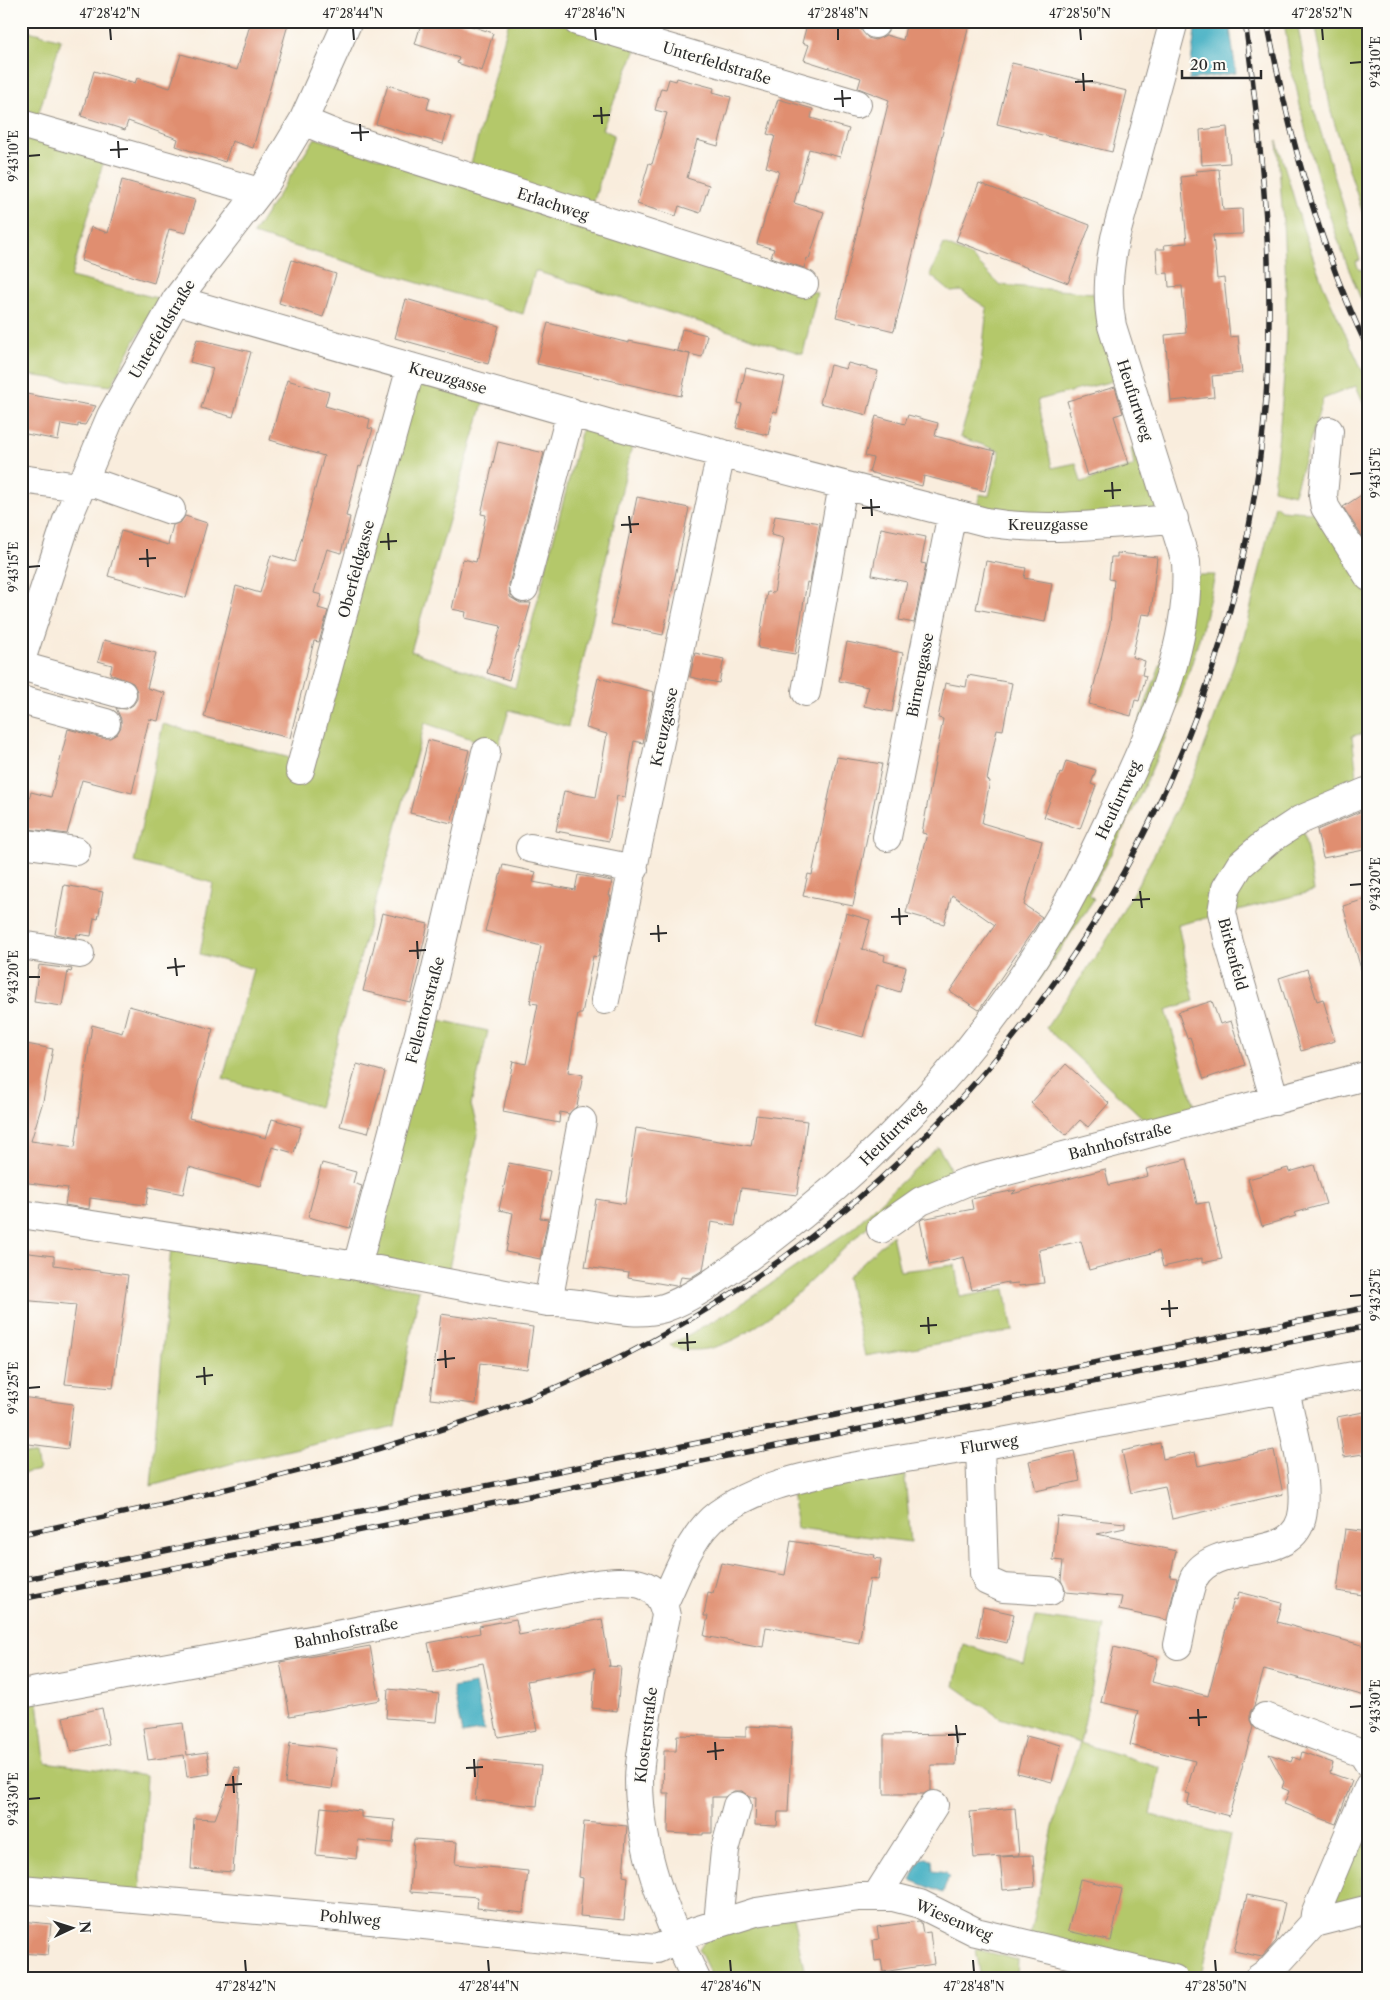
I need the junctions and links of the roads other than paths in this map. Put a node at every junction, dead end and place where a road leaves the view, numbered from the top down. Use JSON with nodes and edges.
{"nodes":[{"id":1,"x":348,"y":21,"type":"edge"},
{"id":2,"x":577,"y":21,"type":"edge"},
{"id":3,"x":1174,"y":21,"type":"edge"},
{"id":4,"x":857,"y":104,"type":"dead end"},
{"id":5,"x":304,"y":121,"type":"junction"},
{"id":6,"x":21,"y":124,"type":"edge"},
{"id":7,"x":259,"y":192,"type":"junction"},
{"id":8,"x":804,"y":284,"type":"dead end"},
{"id":9,"x":176,"y":300,"type":"junction"},
{"id":10,"x":411,"y":367,"type":"junction"},
{"id":11,"x":571,"y":412,"type":"junction"},
{"id":12,"x":1329,"y":431,"type":"dead end"},
{"id":13,"x":721,"y":453,"type":"junction"},
{"id":14,"x":21,"y":479,"type":"edge"},
{"id":15,"x":81,"y":483,"type":"junction"},
{"id":16,"x":843,"y":485,"type":"junction"},
{"id":17,"x":172,"y":510,"type":"dead end"},
{"id":18,"x":952,"y":513,"type":"junction"},
{"id":19,"x":1174,"y":519,"type":"junction"},
{"id":20,"x":1369,"y":577,"type":"edge"},
{"id":21,"x":524,"y":588,"type":"dead end"},
{"id":22,"x":21,"y":660,"type":"edge"},
{"id":23,"x":21,"y":666,"type":"edge"},
{"id":24,"x":806,"y":692,"type":"dead end"},
{"id":25,"x":122,"y":694,"type":"dead end"},
{"id":26,"x":21,"y":700,"type":"edge"},
{"id":27,"x":106,"y":723,"type":"dead end"},
{"id":28,"x":486,"y":752,"type":"dead end"},
{"id":29,"x":300,"y":770,"type":"dead end"},
{"id":30,"x":1366,"y":792,"type":"dead end"},
{"id":31,"x":887,"y":837,"type":"dead end"},
{"id":32,"x":21,"y":843,"type":"edge"},
{"id":33,"x":530,"y":848,"type":"dead end"},
{"id":34,"x":76,"y":852,"type":"dead end"},
{"id":35,"x":634,"y":869,"type":"junction"},
{"id":36,"x":21,"y":945,"type":"edge"},
{"id":37,"x":80,"y":954,"type":"dead end"},
{"id":38,"x":605,"y":1000,"type":"dead end"},
{"id":39,"x":1369,"y":1075,"type":"edge"},
{"id":40,"x":1275,"y":1101,"type":"junction"},
{"id":41,"x":582,"y":1121,"type":"dead end"},
{"id":42,"x":21,"y":1214,"type":"edge"},
{"id":43,"x":882,"y":1228,"type":"dead end"},
{"id":44,"x":356,"y":1266,"type":"junction"},
{"id":45,"x":548,"y":1302,"type":"junction"},
{"id":46,"x":1369,"y":1373,"type":"edge"},
{"id":47,"x":1284,"y":1389,"type":"junction"},
{"id":48,"x":980,"y":1446,"type":"junction"},
{"id":49,"x":1050,"y":1591,"type":"dead end"},
{"id":50,"x":664,"y":1603,"type":"junction"},
{"id":51,"x":1178,"y":1645,"type":"dead end"},
{"id":52,"x":21,"y":1694,"type":"edge"},
{"id":53,"x":1265,"y":1717,"type":"dead end"},
{"id":54,"x":1369,"y":1764,"type":"edge"},
{"id":55,"x":1369,"y":1786,"type":"edge"},
{"id":56,"x":934,"y":1805,"type":"dead end"},
{"id":57,"x":737,"y":1806,"type":"dead end"},
{"id":58,"x":21,"y":1889,"type":"edge"},
{"id":59,"x":876,"y":1897,"type":"junction"},
{"id":60,"x":1369,"y":1910,"type":"edge"},
{"id":61,"x":718,"y":1923,"type":"junction"},
{"id":62,"x":1314,"y":1923,"type":"junction"},
{"id":63,"x":677,"y":1940,"type":"junction"},
{"id":64,"x":1080,"y":1968,"type":"edge"},
{"id":65,"x":1265,"y":1977,"type":"edge"},
{"id":66,"x":696,"y":1979,"type":"edge"},
{"id":67,"x":1174,"y":1979,"type":"edge"}],
"edges":[{"from":1,"to":5,"type":"street","name":"Unterfeldstraße"},
{"from":2,"to":4,"type":"street","name":"Unterfeldstraße"},
{"from":3,"to":19,"type":"street","name":"Heufurtweg"},
{"from":5,"to":7,"type":"street","name":"Unterfeldstraße"},
{"from":5,"to":8,"type":"street","name":"Erlachweg"},
{"from":6,"to":7,"type":"street"},
{"from":7,"to":9,"type":"street","name":"Unterfeldstraße"},
{"from":9,"to":10,"type":"street","name":"Kreuzgasse"},
{"from":9,"to":15,"type":"street","name":"Unterfeldstraße"},
{"from":10,"to":11,"type":"street","name":"Kreuzgasse"},
{"from":10,"to":29,"type":"street","name":"Oberfeldgasse"},
{"from":11,"to":13,"type":"street","name":"Kreuzgasse"},
{"from":11,"to":21,"type":"street"},
{"from":12,"to":20,"type":"street"},
{"from":13,"to":16,"type":"street","name":"Kreuzgasse"},
{"from":13,"to":35,"type":"street","name":"Kreuzgasse"},
{"from":14,"to":15,"type":"street"},
{"from":15,"to":17,"type":"street"},
{"from":15,"to":22,"type":"street","name":"Unterfeldstraße"},
{"from":16,"to":18,"type":"street","name":"Kreuzgasse"},
{"from":16,"to":24,"type":"street"},
{"from":18,"to":19,"type":"street","name":"Kreuzgasse"},
{"from":18,"to":31,"type":"street","name":"Birnengasse"},
{"from":19,"to":45,"type":"street","name":"Heufurtweg"},
{"from":23,"to":25,"type":"street"},
{"from":26,"to":27,"type":"street"},
{"from":28,"to":44,"type":"street","name":"Fellentorstraße"},
{"from":30,"to":40,"type":"street","name":"Birkenfeld"},
{"from":32,"to":34,"type":"street"},
{"from":33,"to":35,"type":"street"},
{"from":35,"to":38,"type":"street","name":"Kreuzgasse"},
{"from":36,"to":37,"type":"street"},
{"from":39,"to":40,"type":"street","name":"Bahnhofstraße"},
{"from":40,"to":43,"type":"street","name":"Bahnhofstraße"},
{"from":41,"to":45,"type":"street"},
{"from":42,"to":44,"type":"street"},
{"from":44,"to":45,"type":"street"},
{"from":46,"to":47,"type":"street","name":"Flurweg"},
{"from":47,"to":48,"type":"street","name":"Flurweg"},
{"from":47,"to":51,"type":"street"},
{"from":48,"to":49,"type":"street"},
{"from":48,"to":50,"type":"street","name":"Flurweg"},
{"from":50,"to":52,"type":"street","name":"Bahnhofstraße"},
{"from":50,"to":63,"type":"street","name":"Klosterstraße"},
{"from":53,"to":54,"type":"street"},
{"from":55,"to":62,"type":"street"},
{"from":56,"to":59,"type":"street"},
{"from":57,"to":61,"type":"street"},
{"from":58,"to":63,"type":"street","name":"Pohlweg"},
{"from":59,"to":61,"type":"street","name":"Wiesenweg"},
{"from":59,"to":64,"type":"street","name":"Wiesenweg"},
{"from":60,"to":62,"type":"street"},
{"from":61,"to":63,"type":"street","name":"Wiesenweg"},
{"from":62,"to":65,"type":"street"},
{"from":63,"to":66,"type":"street","name":"Klosterstraße"},
{"from":64,"to":67,"type":"street","name":"Wiesenweg"}]}
